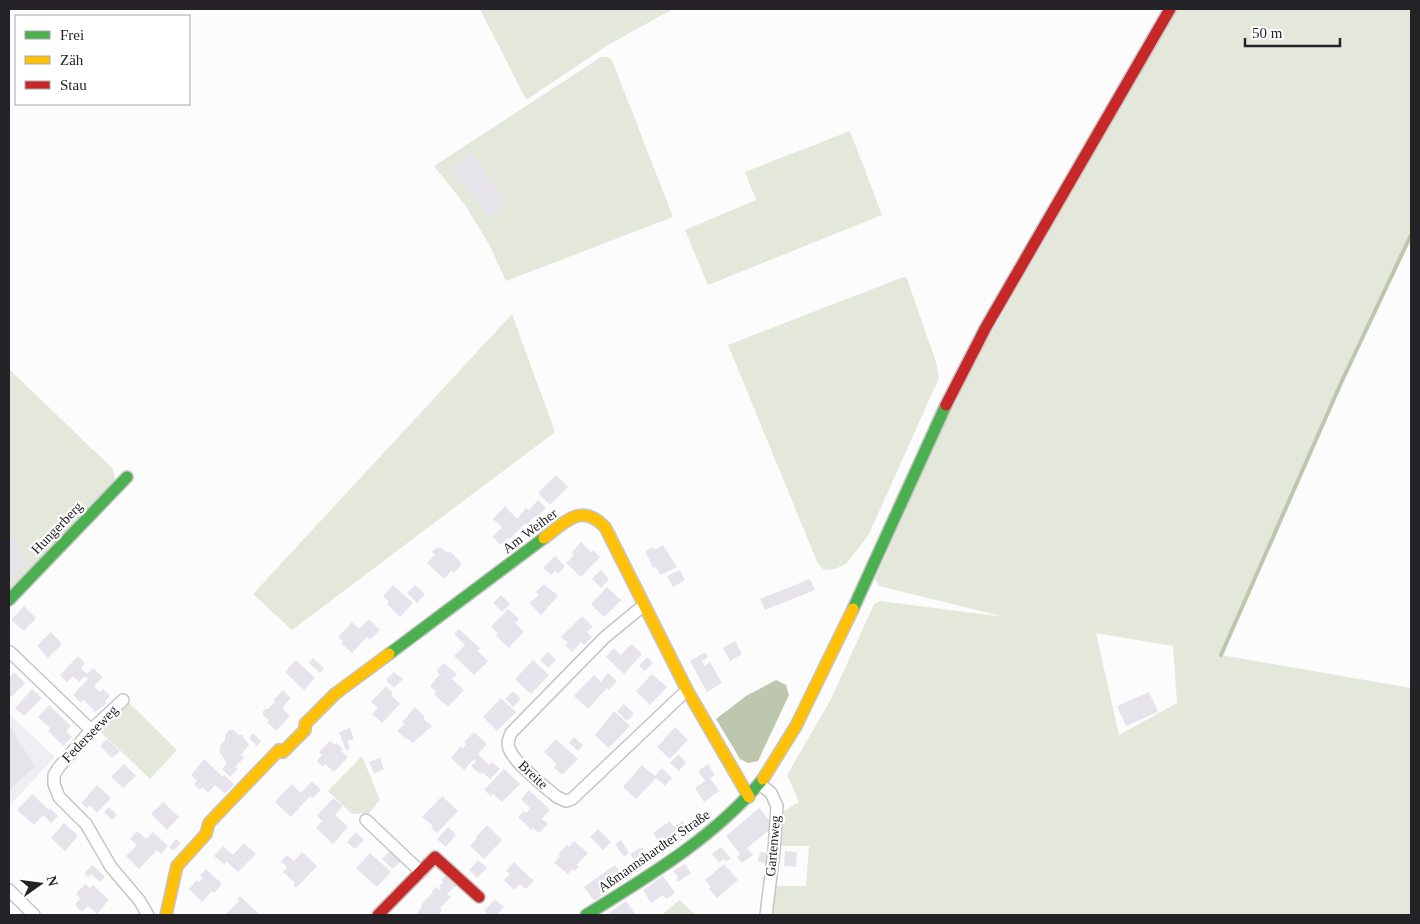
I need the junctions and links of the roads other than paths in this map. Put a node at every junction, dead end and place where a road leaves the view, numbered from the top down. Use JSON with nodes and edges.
{"nodes":[{"id":1,"x":1170,"y":9,"type":"edge"},
{"id":2,"x":127,"y":477,"type":"dead end"},
{"id":3,"x":9,"y":600,"type":"edge"},
{"id":4,"x":644,"y":605,"type":"junction"},
{"id":5,"x":9,"y":654,"type":"edge"},
{"id":6,"x":687,"y":690,"type":"junction"},
{"id":7,"x":123,"y":700,"type":"dead end"},
{"id":8,"x":91,"y":730,"type":"junction"},
{"id":9,"x":760,"y":784,"type":"junction"},
{"id":10,"x":749,"y":797,"type":"junction"},
{"id":11,"x":366,"y":820,"type":"dead end"},
{"id":12,"x":421,"y":872,"type":"junction"},
{"id":13,"x":9,"y":890,"type":"edge"},
{"id":14,"x":478,"y":897,"type":"dead end"},
{"id":15,"x":34,"y":915,"type":"edge"},
{"id":16,"x":148,"y":915,"type":"edge"},
{"id":17,"x":166,"y":915,"type":"edge"},
{"id":18,"x":378,"y":915,"type":"edge"},
{"id":19,"x":586,"y":915,"type":"edge"},
{"id":20,"x":766,"y":915,"type":"edge"}],
"edges":[{"from":1,"to":9,"type":"street","name":"Aßmannshardter Straße"},
{"from":2,"to":3,"type":"street","name":"Hungerberg"},
{"from":4,"to":6,"type":"street","name":"Am Weiher"},
{"from":4,"to":6,"type":"street","name":"Breite"},
{"from":4,"to":17,"type":"street","name":"Am Weiher"},
{"from":5,"to":8,"type":"street"},
{"from":6,"to":10,"type":"street","name":"Am Weiher"},
{"from":7,"to":8,"type":"street","name":"Federseeweg"},
{"from":8,"to":16,"type":"street","name":"Federseeweg"},
{"from":9,"to":10,"type":"street","name":"Aßmannshardter Straße"},
{"from":9,"to":20,"type":"street","name":"Gartenweg"},
{"from":10,"to":19,"type":"street","name":"Aßmannshardter Straße"},
{"from":11,"to":12,"type":"street"},
{"from":12,"to":14,"type":"street"},
{"from":12,"to":18,"type":"street"},
{"from":13,"to":15,"type":"street"}]}
